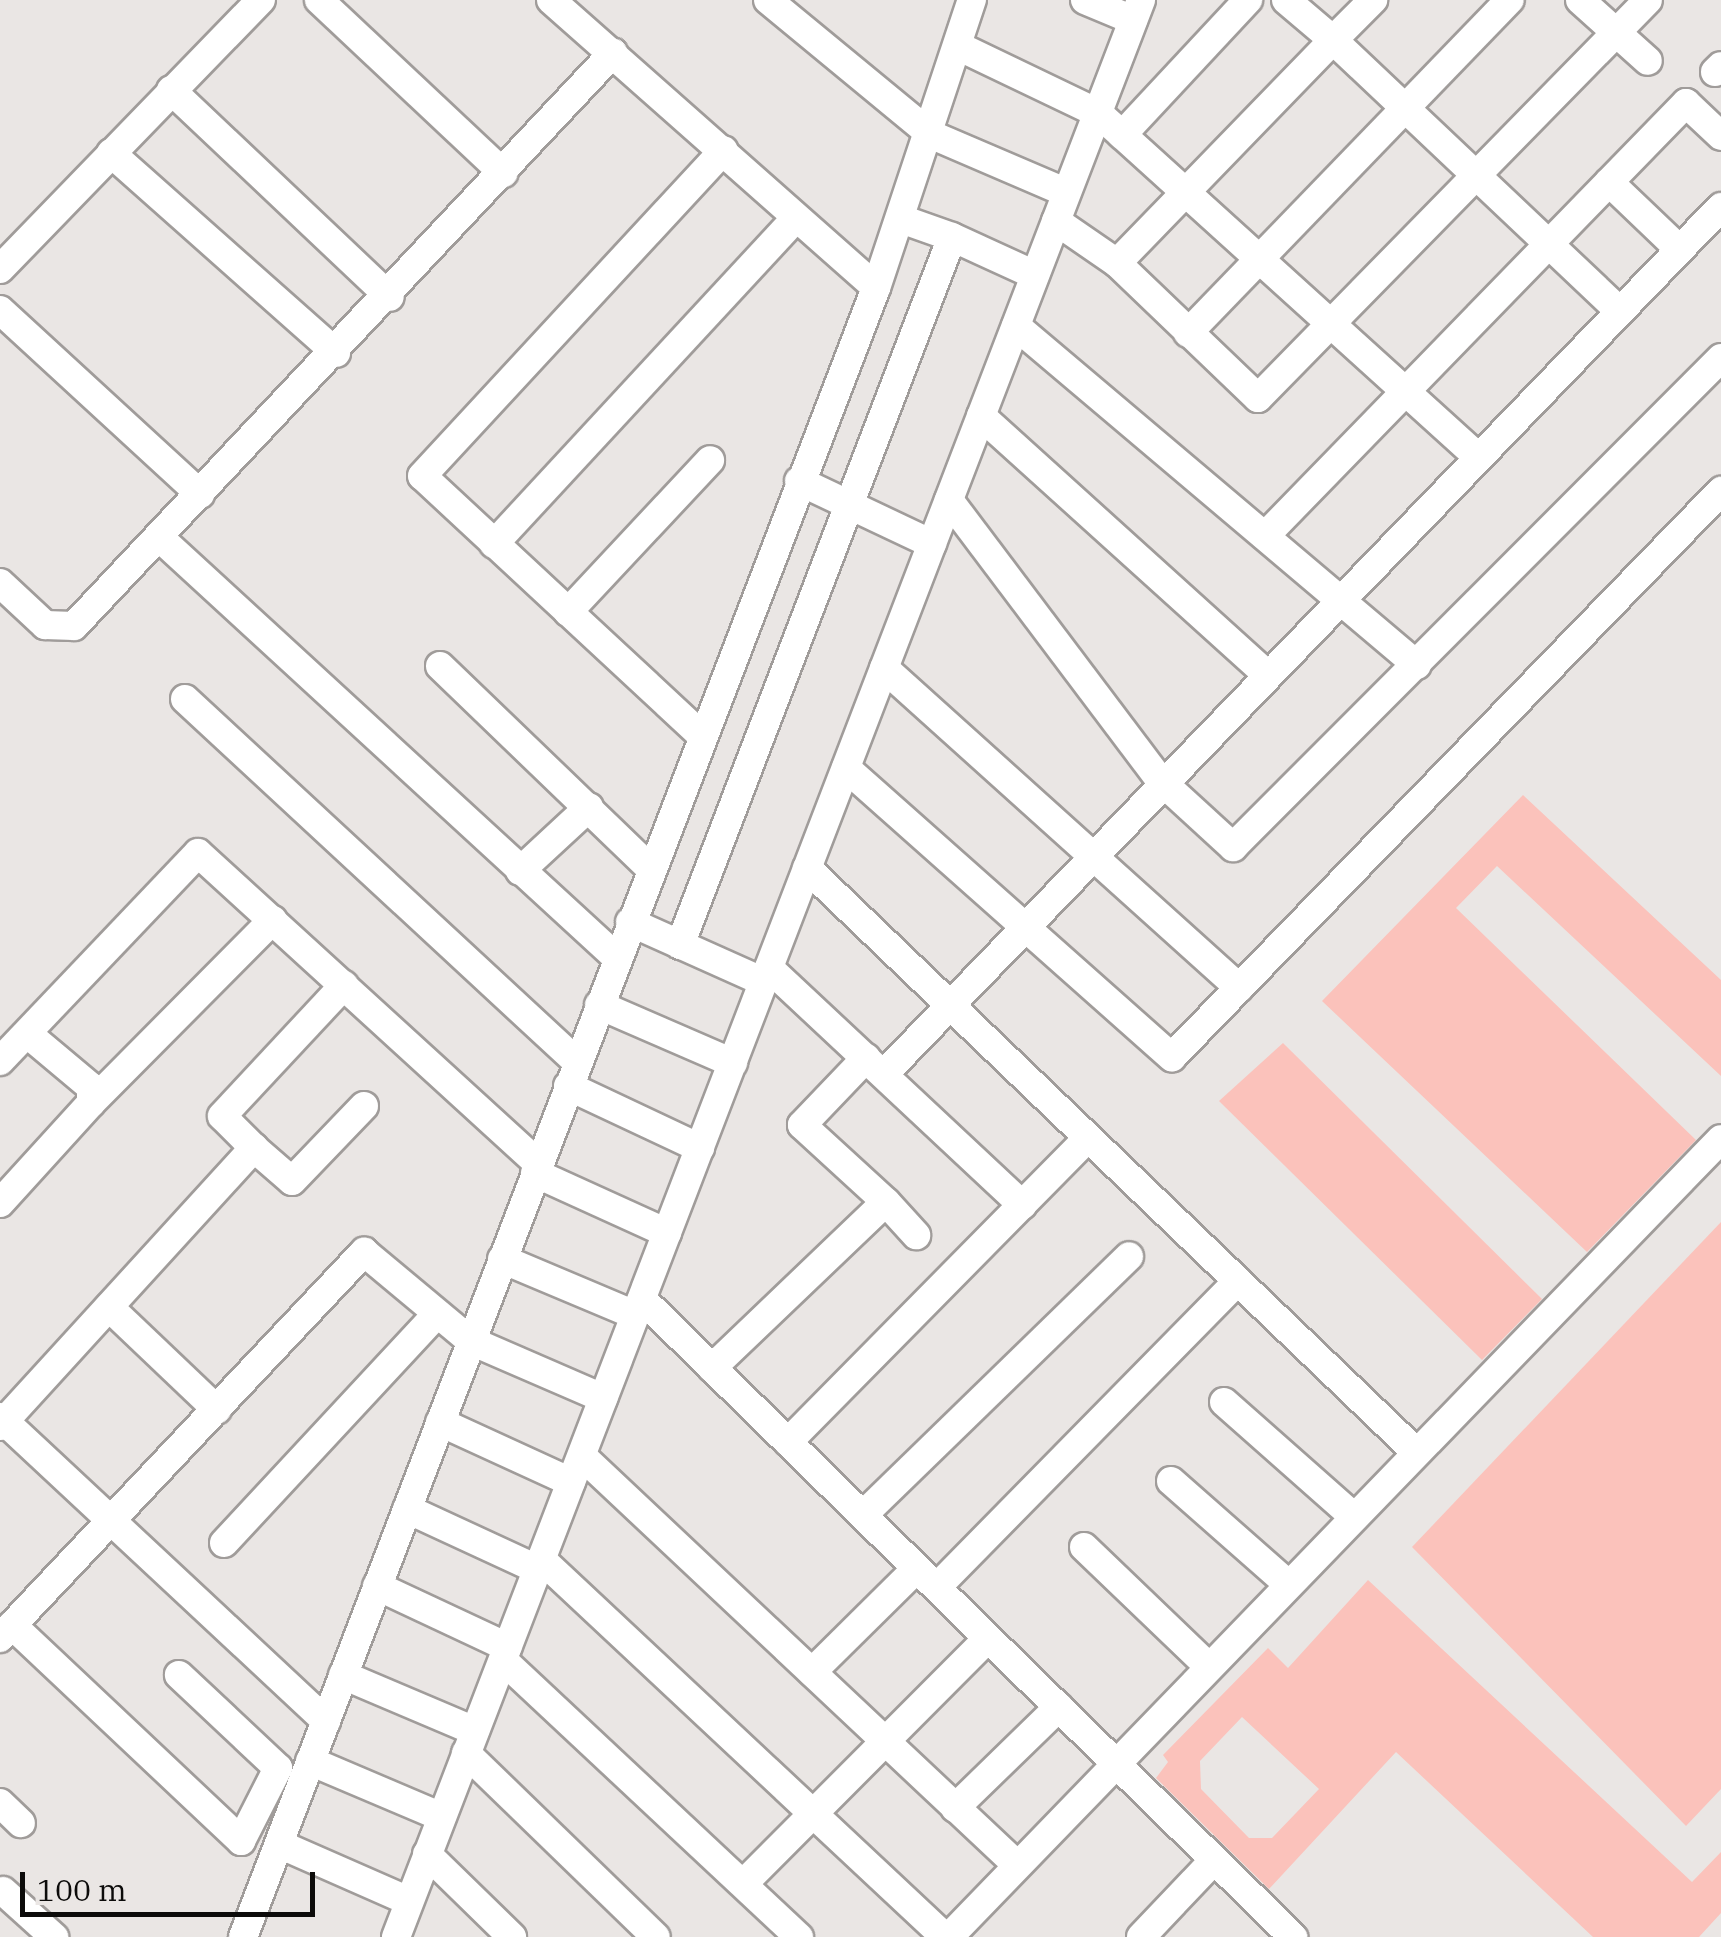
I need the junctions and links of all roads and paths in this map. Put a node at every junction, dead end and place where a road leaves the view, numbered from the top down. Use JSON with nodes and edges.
{"nodes":[{"id":1,"x":261,"y":0,"type":"edge"},
{"id":2,"x":319,"y":0,"type":"edge"},
{"id":3,"x":550,"y":0,"type":"edge"},
{"id":4,"x":768,"y":0,"type":"edge"},
{"id":5,"x":944,"y":0,"type":"edge"},
{"id":6,"x":1085,"y":0,"type":"edge"},
{"id":7,"x":1248,"y":0,"type":"edge"},
{"id":8,"x":1286,"y":0,"type":"edge"},
{"id":9,"x":1374,"y":0,"type":"edge"},
{"id":10,"x":1510,"y":0,"type":"edge"},
{"id":11,"x":1580,"y":0,"type":"edge"},
{"id":12,"x":1648,"y":0,"type":"edge"},
{"id":13,"x":1137,"y":10,"type":"edge"},
{"id":14,"x":966,"y":22,"type":"edge"},
{"id":15,"x":1616,"y":33,"type":"junction"},
{"id":16,"x":1333,"y":40,"type":"junction"},
{"id":17,"x":613,"y":53,"type":"junction"},
{"id":18,"x":1648,"y":61,"type":"dead end"},
{"id":19,"x":171,"y":90,"type":"junction"},
{"id":20,"x":1404,"y":107,"type":"junction"},
{"id":21,"x":1098,"y":113,"type":"junction"},
{"id":22,"x":932,"y":135,"type":"junction"},
{"id":23,"x":1122,"y":135,"type":"junction"},
{"id":24,"x":1721,"y":136,"type":"edge"},
{"id":25,"x":724,"y":150,"type":"junction"},
{"id":26,"x":110,"y":153,"type":"junction"},
{"id":27,"x":503,"y":172,"type":"junction"},
{"id":28,"x":1476,"y":176,"type":"junction"},
{"id":29,"x":1609,"y":182,"type":"junction"},
{"id":30,"x":1065,"y":192,"type":"junction"},
{"id":31,"x":1184,"y":194,"type":"junction"},
{"id":32,"x":1721,"y":206,"type":"edge"},
{"id":33,"x":796,"y":218,"type":"junction"},
{"id":34,"x":901,"y":219,"type":"junction"},
{"id":35,"x":1056,"y":221,"type":"junction"},
{"id":36,"x":952,"y":237,"type":"junction"},
{"id":37,"x":1547,"y":243,"type":"junction"},
{"id":38,"x":1679,"y":248,"type":"junction"},
{"id":39,"x":1255,"y":261,"type":"junction"},
{"id":40,"x":1117,"y":263,"type":"junction"},
{"id":41,"x":0,"y":269,"type":"edge"},
{"id":42,"x":1035,"y":276,"type":"junction"},
{"id":43,"x":876,"y":288,"type":"junction"},
{"id":44,"x":390,"y":296,"type":"junction"},
{"id":45,"x":0,"y":310,"type":"edge"},
{"id":46,"x":1620,"y":311,"type":"junction"},
{"id":47,"x":1016,"y":326,"type":"junction"},
{"id":48,"x":1331,"y":326,"type":"junction"},
{"id":49,"x":1188,"y":333,"type":"junction"},
{"id":50,"x":336,"y":353,"type":"junction"},
{"id":51,"x":1721,"y":358,"type":"edge"},
{"id":52,"x":1405,"y":388,"type":"junction"},
{"id":53,"x":981,"y":416,"type":"junction"},
{"id":54,"x":1478,"y":457,"type":"junction"},
{"id":55,"x":710,"y":460,"type":"dead end"},
{"id":56,"x":799,"y":480,"type":"junction"},
{"id":57,"x":1721,"y":491,"type":"edge"},
{"id":58,"x":200,"y":494,"type":"junction"},
{"id":59,"x":949,"y":500,"type":"junction"},
{"id":60,"x":850,"y":506,"type":"junction"},
{"id":61,"x":1265,"y":536,"type":"junction"},
{"id":62,"x":160,"y":538,"type":"junction"},
{"id":63,"x":494,"y":544,"type":"junction"},
{"id":64,"x":932,"y":544,"type":"junction"},
{"id":65,"x":0,"y":583,"type":"edge"},
{"id":66,"x":1338,"y":598,"type":"junction"},
{"id":67,"x":568,"y":612,"type":"junction"},
{"id":68,"x":1417,"y":665,"type":"junction"},
{"id":69,"x":440,"y":666,"type":"dead end"},
{"id":70,"x":884,"y":668,"type":"junction"},
{"id":71,"x":1265,"y":673,"type":"junction"},
{"id":72,"x":186,"y":700,"type":"dead end"},
{"id":73,"x":700,"y":734,"type":"junction"},
{"id":74,"x":846,"y":768,"type":"junction"},
{"id":75,"x":1160,"y":782,"type":"junction"},
{"id":76,"x":589,"y":807,"type":"junction"},
{"id":77,"x":1092,"y":855,"type":"junction"},
{"id":78,"x":648,"y":867,"type":"junction"},
{"id":79,"x":808,"y":868,"type":"junction"},
{"id":80,"x":520,"y":871,"type":"junction"},
{"id":81,"x":273,"y":920,"type":"junction"},
{"id":82,"x":630,"y":922,"type":"junction"},
{"id":83,"x":1025,"y":927,"type":"junction"},
{"id":84,"x":680,"y":945,"type":"junction"},
{"id":85,"x":617,"y":958,"type":"junction"},
{"id":86,"x":766,"y":975,"type":"junction"},
{"id":87,"x":344,"y":986,"type":"junction"},
{"id":88,"x":1239,"y":988,"type":"junction"},
{"id":89,"x":949,"y":1004,"type":"junction"},
{"id":90,"x":599,"y":1006,"type":"junction"},
{"id":91,"x":30,"y":1035,"type":"junction"},
{"id":92,"x":0,"y":1060,"type":"edge"},
{"id":93,"x":733,"y":1062,"type":"junction"},
{"id":94,"x":875,"y":1066,"type":"junction"},
{"id":95,"x":572,"y":1074,"type":"junction"},
{"id":96,"x":92,"y":1102,"type":"junction"},
{"id":97,"x":364,"y":1106,"type":"dead end"},
{"id":98,"x":1088,"y":1138,"type":"junction"},
{"id":99,"x":1721,"y":1139,"type":"edge"},
{"id":100,"x":254,"y":1148,"type":"junction"},
{"id":101,"x":700,"y":1148,"type":"junction"},
{"id":102,"x":536,"y":1168,"type":"junction"},
{"id":103,"x":886,"y":1202,"type":"junction"},
{"id":104,"x":0,"y":1203,"type":"edge"},
{"id":105,"x":1022,"y":1204,"type":"junction"},
{"id":106,"x":667,"y":1233,"type":"junction"},
{"id":107,"x":916,"y":1235,"type":"dead end"},
{"id":108,"x":1129,"y":1256,"type":"dead end"},
{"id":109,"x":502,"y":1258,"type":"junction"},
{"id":110,"x":1238,"y":1281,"type":"junction"},
{"id":111,"x":108,"y":1307,"type":"junction"},
{"id":112,"x":638,"y":1307,"type":"junction"},
{"id":113,"x":436,"y":1315,"type":"junction"},
{"id":114,"x":470,"y":1341,"type":"junction"},
{"id":115,"x":712,"y":1368,"type":"junction"},
{"id":116,"x":604,"y":1398,"type":"junction"},
{"id":117,"x":1224,"y":1402,"type":"dead end"},
{"id":118,"x":217,"y":1410,"type":"junction"},
{"id":119,"x":2,"y":1421,"type":"edge"},
{"id":120,"x":440,"y":1422,"type":"junction"},
{"id":121,"x":788,"y":1442,"type":"junction"},
{"id":122,"x":1416,"y":1453,"type":"junction"},
{"id":123,"x":577,"y":1469,"type":"junction"},
{"id":124,"x":1171,"y":1481,"type":"dead end"},
{"id":125,"x":407,"y":1509,"type":"junction"},
{"id":126,"x":863,"y":1515,"type":"junction"},
{"id":127,"x":1354,"y":1518,"type":"junction"},
{"id":128,"x":112,"y":1522,"type":"junction"},
{"id":129,"x":224,"y":1543,"type":"dead end"},
{"id":130,"x":1084,"y":1547,"type":"dead end"},
{"id":131,"x":539,"y":1564,"type":"junction"},
{"id":132,"x":926,"y":1578,"type":"junction"},
{"id":133,"x":1289,"y":1585,"type":"junction"},
{"id":134,"x":377,"y":1586,"type":"junction"},
{"id":135,"x":6,"y":1631,"type":"edge"},
{"id":136,"x":988,"y":1638,"type":"junction"},
{"id":137,"x":506,"y":1654,"type":"junction"},
{"id":138,"x":1209,"y":1668,"type":"junction"},
{"id":139,"x":812,"y":1672,"type":"junction"},
{"id":140,"x":180,"y":1674,"type":"dead end"},
{"id":141,"x":343,"y":1675,"type":"junction"},
{"id":142,"x":1058,"y":1707,"type":"junction"},
{"id":143,"x":326,"y":1721,"type":"junction"},
{"id":144,"x":470,"y":1742,"type":"junction"},
{"id":145,"x":886,"y":1743,"type":"junction"},
{"id":146,"x":310,"y":1762,"type":"junction"},
{"id":147,"x":1116,"y":1763,"type":"junction"},
{"id":148,"x":0,"y":1803,"type":"edge"},
{"id":149,"x":956,"y":1808,"type":"junction"},
{"id":150,"x":815,"y":1813,"type":"junction"},
{"id":151,"x":442,"y":1817,"type":"junction"},
{"id":152,"x":21,"y":1824,"type":"dead end"},
{"id":153,"x":279,"y":1844,"type":"junction"},
{"id":154,"x":427,"y":1854,"type":"junction"},
{"id":155,"x":1214,"y":1860,"type":"junction"},
{"id":156,"x":1016,"y":1866,"type":"junction"},
{"id":157,"x":745,"y":1882,"type":"junction"},
{"id":158,"x":3,"y":1891,"type":"dead end"},
{"id":159,"x":409,"y":1901,"type":"junction"},
{"id":160,"x":251,"y":1935,"type":"edge"},
{"id":161,"x":54,"y":1937,"type":"edge"},
{"id":162,"x":396,"y":1937,"type":"edge"},
{"id":163,"x":512,"y":1937,"type":"edge"},
{"id":164,"x":656,"y":1937,"type":"edge"},
{"id":165,"x":799,"y":1937,"type":"edge"},
{"id":166,"x":947,"y":1937,"type":"edge"},
{"id":167,"x":1142,"y":1937,"type":"edge"},
{"id":168,"x":1292,"y":1937,"type":"edge"}],
"edges":[{"from":1,"to":19,"type":"street"},
{"from":2,"to":27,"type":"street"},
{"from":3,"to":17,"type":"street"},
{"from":4,"to":22,"type":"street"},
{"from":5,"to":14,"type":"street"},
{"from":6,"to":13,"type":"street"},
{"from":7,"to":23,"type":"street"},
{"from":8,"to":16,"type":"street"},
{"from":9,"to":16,"type":"street"},
{"from":10,"to":20,"type":"street"},
{"from":11,"to":15,"type":"street"},
{"from":12,"to":15,"type":"street"},
{"from":13,"to":21,"type":"street"},
{"from":14,"to":21,"type":"street"},
{"from":14,"to":22,"type":"street"},
{"from":15,"to":18,"type":"street"},
{"from":15,"to":28,"type":"street"},
{"from":16,"to":20,"type":"street"},
{"from":16,"to":31,"type":"street"},
{"from":17,"to":25,"type":"street"},
{"from":17,"to":27,"type":"street"},
{"from":19,"to":26,"type":"street"},
{"from":19,"to":44,"type":"street"},
{"from":20,"to":28,"type":"street"},
{"from":20,"to":39,"type":"street"},
{"from":21,"to":23,"type":"street"},
{"from":21,"to":30,"type":"street"},
{"from":22,"to":30,"type":"street"},
{"from":22,"to":34,"type":"street"},
{"from":23,"to":31,"type":"street"},
{"from":24,"to":29,"type":"street"},
{"from":25,"to":33,"type":"street"},
{"from":25,"to":63,"type":"street"},
{"from":26,"to":41,"type":"street"},
{"from":26,"to":50,"type":"street"},
{"from":27,"to":44,"type":"street"},
{"from":28,"to":37,"type":"street"},
{"from":28,"to":48,"type":"street"},
{"from":29,"to":37,"type":"street"},
{"from":29,"to":38,"type":"street"},
{"from":30,"to":35,"type":"street"},
{"from":31,"to":39,"type":"street"},
{"from":31,"to":40,"type":"street"},
{"from":32,"to":38,"type":"street"},
{"from":33,"to":43,"type":"street"},
{"from":33,"to":63,"type":"street"},
{"from":34,"to":36,"type":"street"},
{"from":34,"to":43,"type":"street"},
{"from":35,"to":40,"type":"street"},
{"from":35,"to":42,"type":"street"},
{"from":36,"to":42,"type":"street"},
{"from":36,"to":60,"type":"street"},
{"from":37,"to":46,"type":"street"},
{"from":37,"to":52,"type":"street"},
{"from":38,"to":46,"type":"street"},
{"from":39,"to":48,"type":"street"},
{"from":39,"to":49,"type":"street"},
{"from":40,"to":49,"type":"street"},
{"from":42,"to":47,"type":"street"},
{"from":43,"to":56,"type":"street"},
{"from":44,"to":50,"type":"street"},
{"from":45,"to":58,"type":"street"},
{"from":46,"to":54,"type":"street"},
{"from":47,"to":53,"type":"street"},
{"from":47,"to":61,"type":"street"},
{"from":48,"to":49,"type":"street"},
{"from":48,"to":52,"type":"street"},
{"from":50,"to":58,"type":"street"},
{"from":51,"to":68,"type":"street"},
{"from":52,"to":54,"type":"street"},
{"from":52,"to":61,"type":"street"},
{"from":53,"to":59,"type":"street"},
{"from":53,"to":71,"type":"street"},
{"from":54,"to":66,"type":"street"},
{"from":55,"to":67,"type":"street"},
{"from":56,"to":60,"type":"street"},
{"from":56,"to":73,"type":"street"},
{"from":57,"to":88,"type":"street"},
{"from":58,"to":62,"type":"street"},
{"from":59,"to":64,"type":"street"},
{"from":59,"to":75,"type":"street"},
{"from":60,"to":64,"type":"street"},
{"from":60,"to":84,"type":"street"},
{"from":61,"to":66,"type":"street"},
{"from":62,"to":65,"type":"street"},
{"from":62,"to":80,"type":"street"},
{"from":63,"to":67,"type":"street"},
{"from":64,"to":70,"type":"street"},
{"from":66,"to":68,"type":"street"},
{"from":66,"to":71,"type":"street"},
{"from":67,"to":73,"type":"street"},
{"from":68,"to":75,"type":"street"},
{"from":69,"to":76,"type":"street"},
{"from":70,"to":74,"type":"street"},
{"from":70,"to":77,"type":"street"},
{"from":71,"to":75,"type":"street"},
{"from":72,"to":95,"type":"street"},
{"from":73,"to":78,"type":"street"},
{"from":74,"to":79,"type":"street"},
{"from":74,"to":83,"type":"street"},
{"from":75,"to":77,"type":"street"},
{"from":76,"to":78,"type":"street"},
{"from":76,"to":80,"type":"street"},
{"from":77,"to":83,"type":"street"},
{"from":77,"to":88,"type":"street"},
{"from":78,"to":82,"type":"street"},
{"from":79,"to":86,"type":"street"},
{"from":79,"to":89,"type":"street"},
{"from":80,"to":85,"type":"street"},
{"from":81,"to":87,"type":"street"},
{"from":81,"to":91,"type":"street"},
{"from":81,"to":96,"type":"street"},
{"from":82,"to":84,"type":"street"},
{"from":82,"to":85,"type":"street"},
{"from":83,"to":88,"type":"street"},
{"from":83,"to":89,"type":"street"},
{"from":84,"to":86,"type":"street"},
{"from":85,"to":90,"type":"street"},
{"from":86,"to":93,"type":"street"},
{"from":86,"to":94,"type":"street"},
{"from":87,"to":100,"type":"street"},
{"from":87,"to":102,"type":"street"},
{"from":89,"to":94,"type":"street"},
{"from":89,"to":98,"type":"street"},
{"from":90,"to":93,"type":"street"},
{"from":90,"to":95,"type":"street"},
{"from":91,"to":92,"type":"street"},
{"from":91,"to":96,"type":"street"},
{"from":93,"to":101,"type":"street"},
{"from":94,"to":103,"type":"street"},
{"from":94,"to":105,"type":"street"},
{"from":95,"to":101,"type":"street"},
{"from":95,"to":102,"type":"street"},
{"from":96,"to":104,"type":"street"},
{"from":97,"to":100,"type":"street"},
{"from":98,"to":105,"type":"street"},
{"from":98,"to":110,"type":"street"},
{"from":99,"to":122,"type":"street"},
{"from":100,"to":111,"type":"street"},
{"from":101,"to":106,"type":"street"},
{"from":102,"to":106,"type":"street"},
{"from":102,"to":109,"type":"street"},
{"from":103,"to":107,"type":"street"},
{"from":103,"to":115,"type":"street"},
{"from":105,"to":121,"type":"street"},
{"from":106,"to":112,"type":"street"},
{"from":108,"to":126,"type":"street"},
{"from":109,"to":112,"type":"street"},
{"from":109,"to":114,"type":"street"},
{"from":110,"to":122,"type":"street"},
{"from":110,"to":132,"type":"street"},
{"from":111,"to":118,"type":"street"},
{"from":111,"to":119,"type":"street"},
{"from":112,"to":115,"type":"street"},
{"from":112,"to":116,"type":"street"},
{"from":113,"to":114,"type":"street"},
{"from":113,"to":118,"type":"street"},
{"from":113,"to":129,"type":"street"},
{"from":114,"to":116,"type":"street"},
{"from":114,"to":120,"type":"street"},
{"from":115,"to":121,"type":"street"},
{"from":116,"to":123,"type":"street"},
{"from":117,"to":127,"type":"street"},
{"from":118,"to":128,"type":"street"},
{"from":119,"to":128,"type":"street"},
{"from":120,"to":123,"type":"street"},
{"from":120,"to":125,"type":"street"},
{"from":121,"to":126,"type":"street"},
{"from":122,"to":127,"type":"street"},
{"from":123,"to":131,"type":"street"},
{"from":123,"to":139,"type":"street"},
{"from":124,"to":133,"type":"street"},
{"from":125,"to":131,"type":"street"},
{"from":125,"to":134,"type":"street"},
{"from":126,"to":132,"type":"street"},
{"from":127,"to":133,"type":"street"},
{"from":128,"to":135,"type":"street"},
{"from":128,"to":143,"type":"street"},
{"from":130,"to":138,"type":"street"},
{"from":131,"to":137,"type":"street"},
{"from":131,"to":150,"type":"street"},
{"from":132,"to":136,"type":"street"},
{"from":132,"to":139,"type":"street"},
{"from":133,"to":138,"type":"street"},
{"from":134,"to":137,"type":"street"},
{"from":134,"to":141,"type":"street"},
{"from":135,"to":140,"type":"street"},
{"from":136,"to":142,"type":"street"},
{"from":136,"to":145,"type":"street"},
{"from":137,"to":144,"type":"street"},
{"from":137,"to":157,"type":"street"},
{"from":138,"to":147,"type":"street"},
{"from":139,"to":145,"type":"street"},
{"from":141,"to":143,"type":"street"},
{"from":141,"to":144,"type":"street"},
{"from":142,"to":147,"type":"street"},
{"from":142,"to":149,"type":"street"},
{"from":143,"to":146,"type":"street"},
{"from":144,"to":151,"type":"street"},
{"from":144,"to":164,"type":"street"},
{"from":145,"to":149,"type":"street"},
{"from":145,"to":150,"type":"street"},
{"from":146,"to":151,"type":"street"},
{"from":146,"to":153,"type":"street"},
{"from":147,"to":155,"type":"street"},
{"from":147,"to":156,"type":"street"},
{"from":148,"to":152,"type":"street"},
{"from":149,"to":156,"type":"street"},
{"from":150,"to":157,"type":"street"},
{"from":150,"to":166,"type":"street"},
{"from":151,"to":154,"type":"street"},
{"from":153,"to":159,"type":"street"},
{"from":153,"to":160,"type":"street"},
{"from":154,"to":159,"type":"street"},
{"from":154,"to":163,"type":"street"},
{"from":155,"to":167,"type":"street"},
{"from":155,"to":168,"type":"street"},
{"from":156,"to":166,"type":"street"},
{"from":157,"to":165,"type":"street"},
{"from":158,"to":161,"type":"street"},
{"from":159,"to":162,"type":"street"}]}
